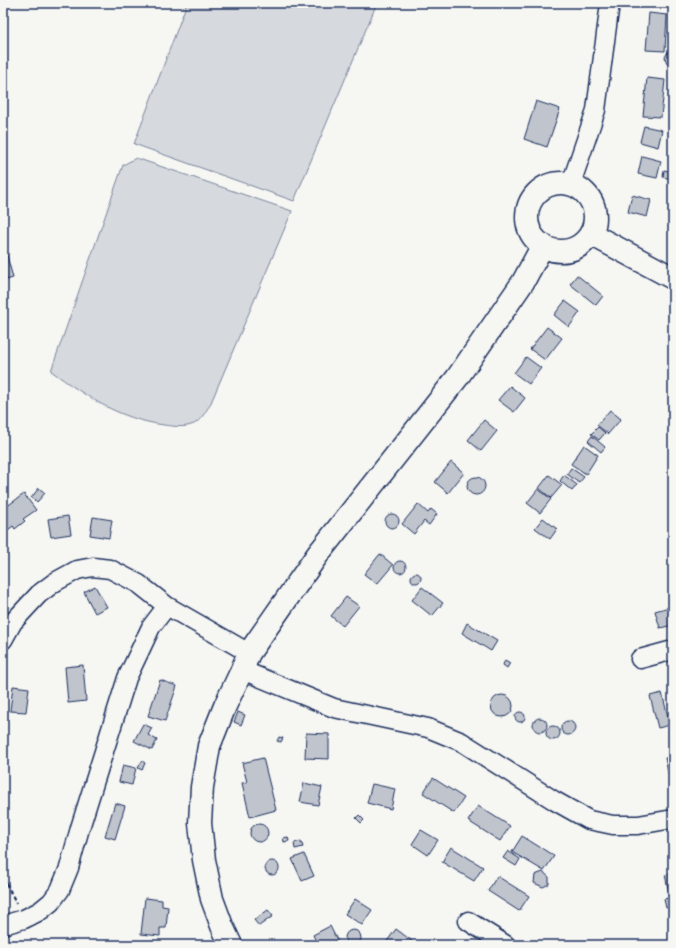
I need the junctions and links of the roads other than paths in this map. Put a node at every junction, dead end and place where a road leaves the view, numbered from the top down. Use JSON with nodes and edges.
{"nodes":[{"id":1,"x":610,"y":3,"type":"edge"},
{"id":2,"x":571,"y":184,"type":"junction"},
{"id":3,"x":591,"y":234,"type":"junction"},
{"id":4,"x":543,"y":245,"type":"junction"},
{"id":5,"x":673,"y":278,"type":"edge"},
{"id":6,"x":167,"y":606,"type":"junction"},
{"id":7,"x":3,"y":640,"type":"edge"},
{"id":8,"x":673,"y":650,"type":"edge"},
{"id":9,"x":640,"y":659,"type":"dead end"},
{"id":10,"x":246,"y":661,"type":"junction"},
{"id":11,"x":673,"y":820,"type":"edge"},
{"id":12,"x":468,"y":921,"type":"dead end"},
{"id":13,"x":3,"y":925,"type":"edge"},
{"id":14,"x":231,"y":945,"type":"edge"},
{"id":15,"x":506,"y":945,"type":"edge"}],
"edges":[{"from":1,"to":2,"type":"street"},
{"from":2,"to":3,"type":"street"},
{"from":2,"to":4,"type":"street"},
{"from":3,"to":4,"type":"street"},
{"from":3,"to":5,"type":"street"},
{"from":4,"to":10,"type":"street"},
{"from":6,"to":7,"type":"street"},
{"from":6,"to":10,"type":"street"},
{"from":6,"to":13,"type":"street"},
{"from":8,"to":9,"type":"street"},
{"from":10,"to":11,"type":"street"},
{"from":10,"to":14,"type":"street"},
{"from":12,"to":15,"type":"street"}]}
